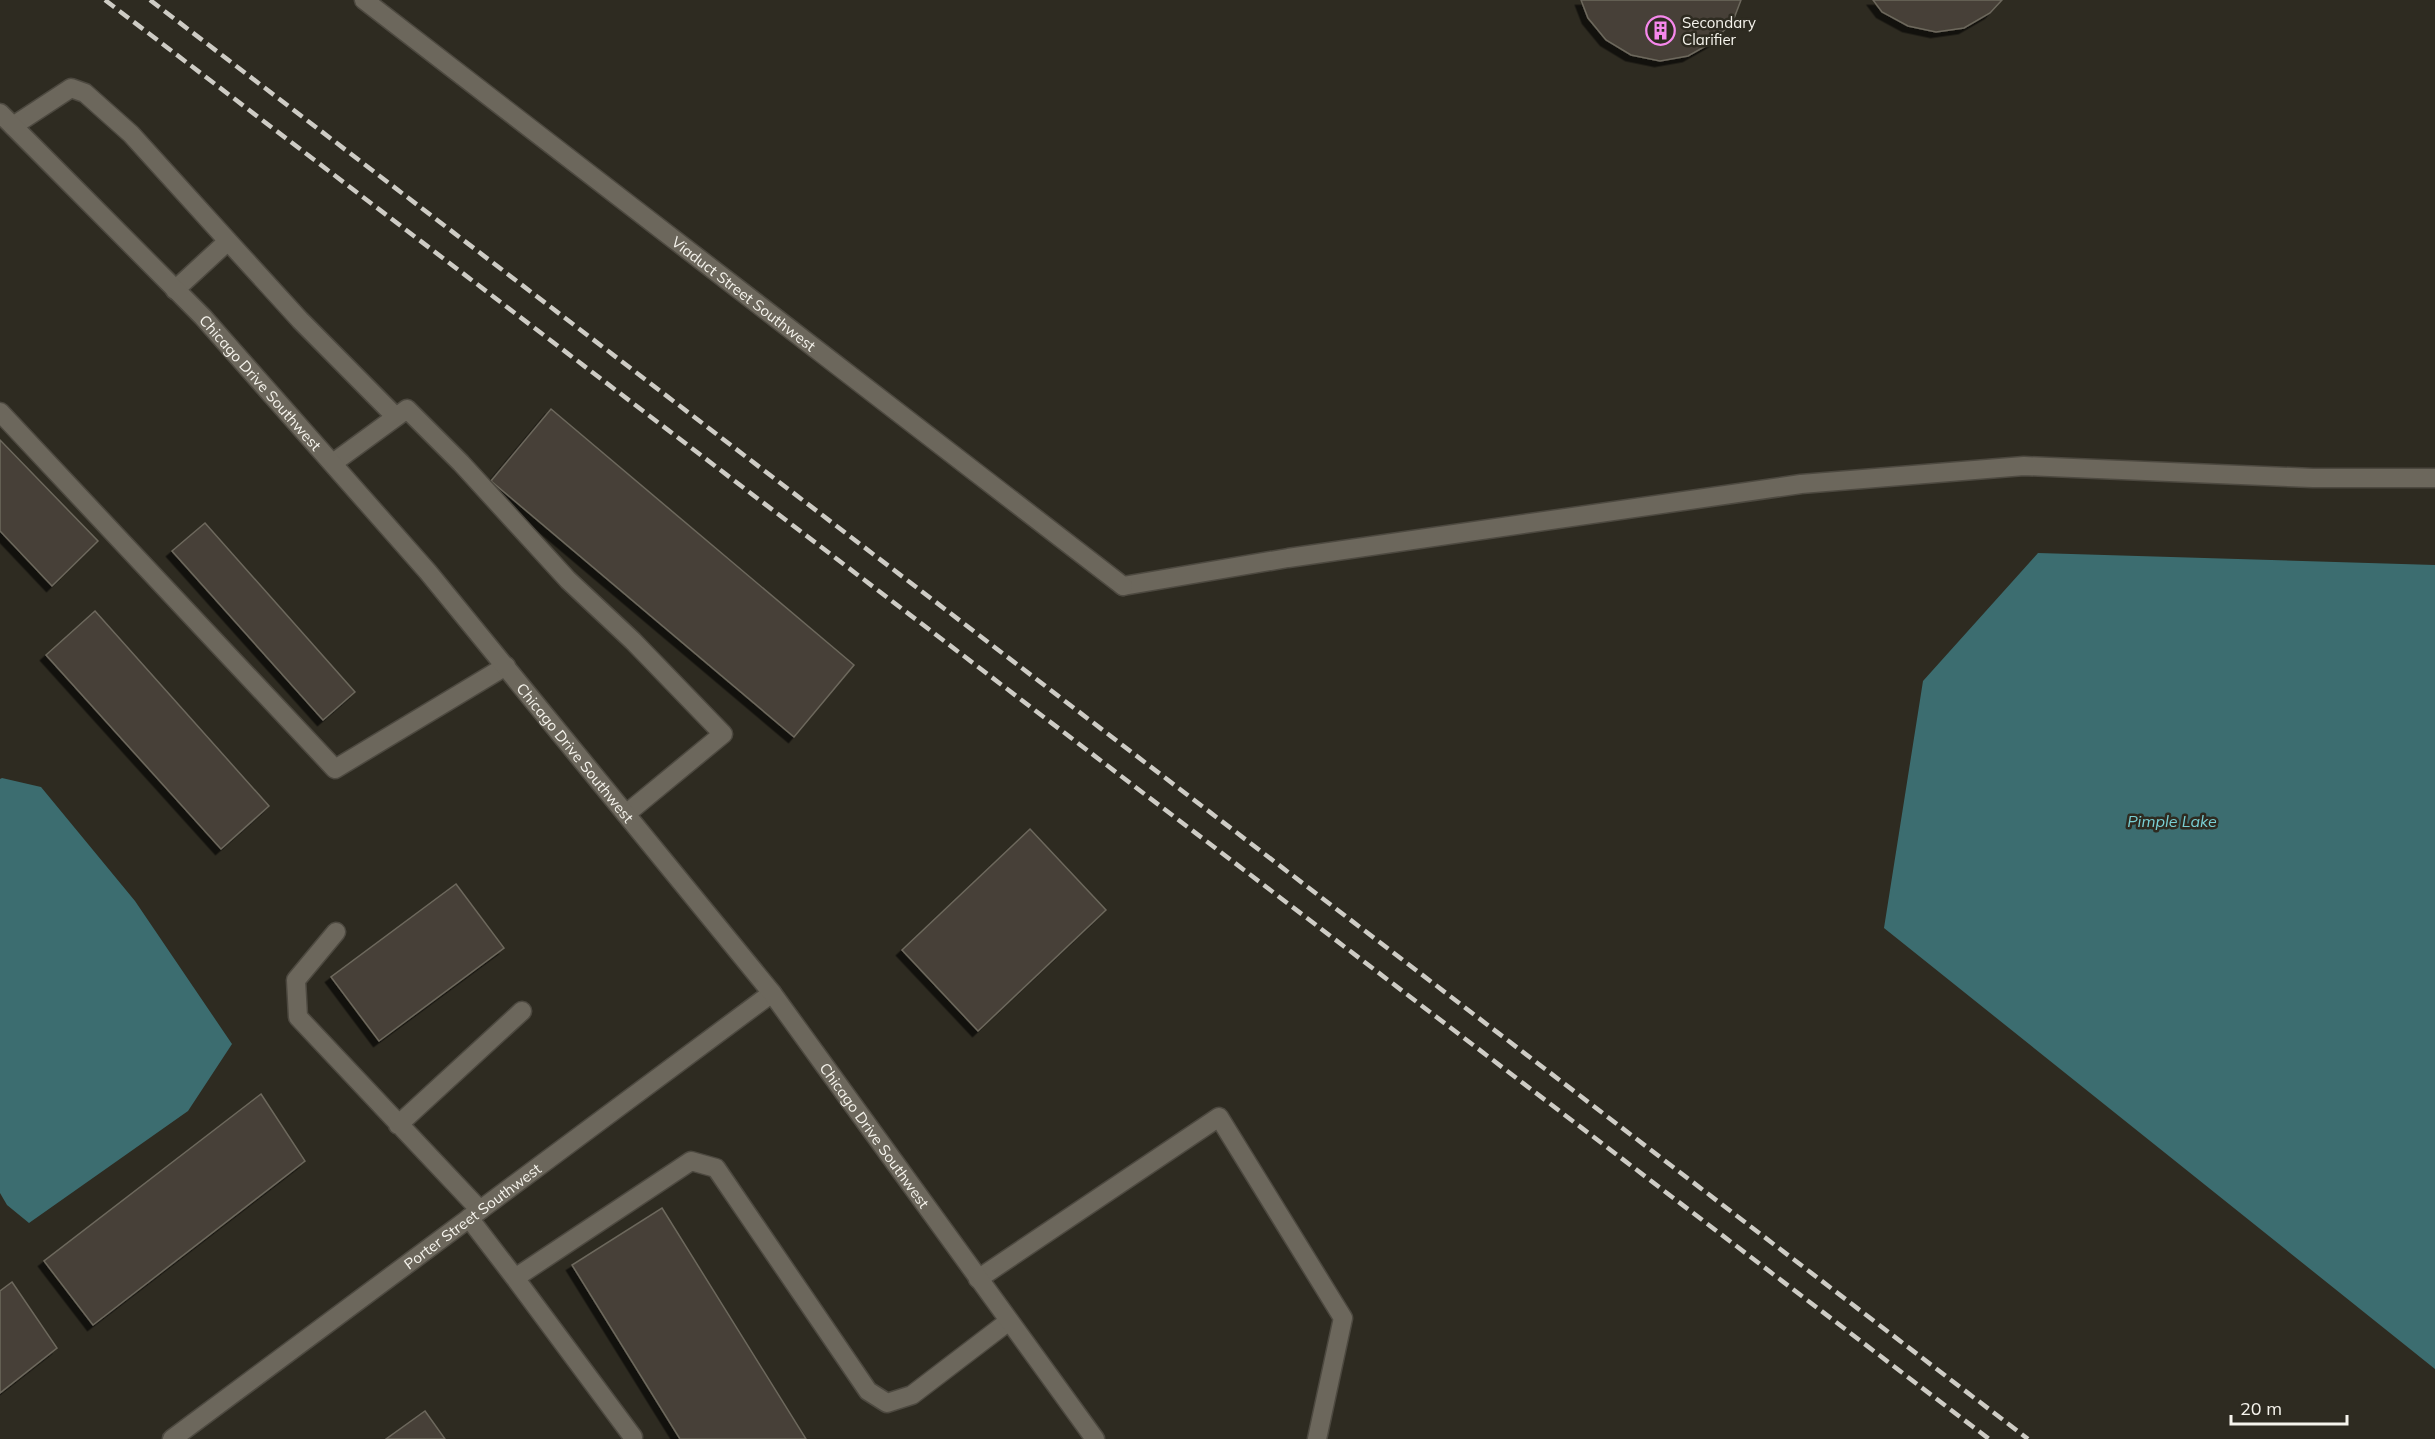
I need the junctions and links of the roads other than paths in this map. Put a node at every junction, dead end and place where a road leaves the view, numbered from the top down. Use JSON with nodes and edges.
{"nodes":[{"id":1,"x":364,"y":0,"type":"edge"},
{"id":2,"x":6,"y":120,"type":"edge"},
{"id":3,"x":228,"y":241,"type":"junction"},
{"id":4,"x":175,"y":290,"type":"junction"},
{"id":5,"x":0,"y":412,"type":"edge"},
{"id":6,"x":396,"y":417,"type":"junction"},
{"id":7,"x":333,"y":463,"type":"junction"},
{"id":8,"x":2435,"y":478,"type":"edge"},
{"id":9,"x":506,"y":666,"type":"junction"},
{"id":10,"x":626,"y":814,"type":"junction"},
{"id":11,"x":336,"y":932,"type":"dead end"},
{"id":12,"x":772,"y":993,"type":"junction"},
{"id":13,"x":522,"y":1011,"type":"dead end"},
{"id":14,"x":398,"y":1125,"type":"junction"},
{"id":15,"x":474,"y":1214,"type":"junction"},
{"id":16,"x":515,"y":1278,"type":"junction"},
{"id":17,"x":978,"y":1279,"type":"junction"},
{"id":18,"x":1009,"y":1321,"type":"junction"},
{"id":19,"x":633,"y":1437,"type":"dead end"},
{"id":20,"x":172,"y":1439,"type":"edge"},
{"id":21,"x":1095,"y":1439,"type":"edge"},
{"id":22,"x":1317,"y":1439,"type":"edge"}],
"edges":[{"from":1,"to":8,"type":"main road","name":"Viaduct Street Southwest"},
{"from":2,"to":3,"type":"main road"},
{"from":2,"to":4,"type":"main road","name":"Chicago Drive Southwest"},
{"from":3,"to":4,"type":"main road"},
{"from":3,"to":6,"type":"main road"},
{"from":4,"to":7,"type":"main road","name":"Chicago Drive Southwest"},
{"from":5,"to":9,"type":"main road"},
{"from":6,"to":7,"type":"main road"},
{"from":6,"to":10,"type":"main road"},
{"from":7,"to":9,"type":"main road","name":"Chicago Drive Southwest"},
{"from":9,"to":10,"type":"main road","name":"Chicago Drive Southwest"},
{"from":10,"to":12,"type":"main road","name":"Chicago Drive Southwest"},
{"from":11,"to":14,"type":"main road"},
{"from":12,"to":15,"type":"main road","name":"Porter Street Southwest"},
{"from":12,"to":17,"type":"main road","name":"Chicago Drive Southwest"},
{"from":13,"to":14,"type":"main road"},
{"from":14,"to":15,"type":"main road"},
{"from":15,"to":16,"type":"main road"},
{"from":15,"to":20,"type":"main road","name":"Porter Street Southwest"},
{"from":16,"to":18,"type":"main road"},
{"from":16,"to":19,"type":"main road"},
{"from":17,"to":18,"type":"main road","name":"Chicago Drive Southwest"},
{"from":17,"to":22,"type":"main road"},
{"from":18,"to":21,"type":"main road","name":"Chicago Drive Southwest"}]}
